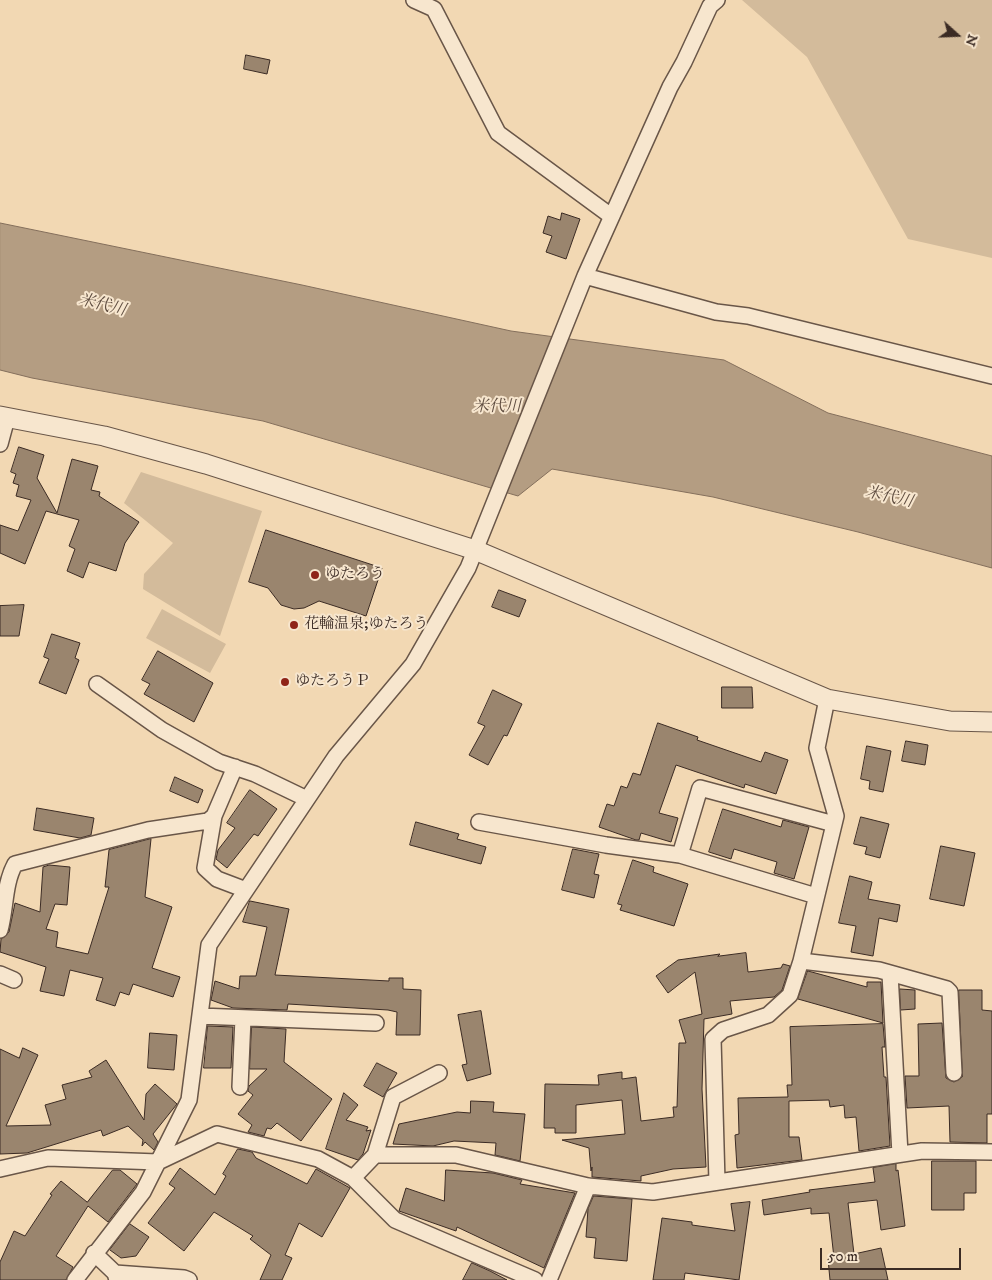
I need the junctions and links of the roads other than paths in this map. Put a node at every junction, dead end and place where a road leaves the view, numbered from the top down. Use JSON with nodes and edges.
{"nodes":[{"id":1,"x":414,"y":0,"type":"edge"},
{"id":2,"x":717,"y":0,"type":"edge"},
{"id":3,"x":611,"y":216,"type":"junction"},
{"id":4,"x":582,"y":283,"type":"junction"},
{"id":5,"x":992,"y":376,"type":"edge"},
{"id":6,"x":4,"y":417,"type":"edge"},
{"id":7,"x":0,"y":444,"type":"edge"},
{"id":8,"x":475,"y":550,"type":"junction"},
{"id":9,"x":97,"y":684,"type":"dead end"},
{"id":10,"x":827,"y":699,"type":"junction"},
{"id":11,"x":992,"y":722,"type":"edge"},
{"id":12,"x":235,"y":767,"type":"junction"},
{"id":13,"x":307,"y":799,"type":"junction"},
{"id":14,"x":214,"y":816,"type":"junction"},
{"id":15,"x":479,"y":822,"type":"dead end"},
{"id":16,"x":834,"y":824,"type":"junction"},
{"id":17,"x":680,"y":855,"type":"junction"},
{"id":18,"x":246,"y":890,"type":"junction"},
{"id":19,"x":816,"y":896,"type":"junction"},
{"id":20,"x":0,"y":930,"type":"edge"},
{"id":21,"x":801,"y":961,"type":"junction"},
{"id":22,"x":0,"y":974,"type":"edge"},
{"id":23,"x":890,"y":974,"type":"junction"},
{"id":24,"x":14,"y":980,"type":"dead end"},
{"id":25,"x":200,"y":1016,"type":"junction"},
{"id":26,"x":243,"y":1018,"type":"junction"},
{"id":27,"x":376,"y":1023,"type":"dead end"},
{"id":28,"x":439,"y":1073,"type":"dead end"},
{"id":29,"x":954,"y":1073,"type":"dead end"},
{"id":30,"x":240,"y":1087,"type":"dead end"},
{"id":31,"x":992,"y":1152,"type":"edge"},
{"id":32,"x":374,"y":1154,"type":"junction"},
{"id":33,"x":900,"y":1154,"type":"junction"},
{"id":34,"x":158,"y":1162,"type":"junction"},
{"id":35,"x":0,"y":1169,"type":"edge"},
{"id":36,"x":353,"y":1178,"type":"junction"},
{"id":37,"x":717,"y":1182,"type":"junction"},
{"id":38,"x":588,"y":1186,"type":"junction"},
{"id":39,"x":94,"y":1253,"type":"junction"},
{"id":40,"x":116,"y":1277,"type":"edge"},
{"id":41,"x":75,"y":1280,"type":"edge"},
{"id":42,"x":189,"y":1280,"type":"edge"},
{"id":43,"x":535,"y":1280,"type":"edge"},
{"id":44,"x":549,"y":1280,"type":"edge"}],
"edges":[{"from":1,"to":3,"type":"street"},
{"from":2,"to":3,"type":"street"},
{"from":3,"to":4,"type":"street"},
{"from":4,"to":5,"type":"street"},
{"from":4,"to":8,"type":"street"},
{"from":6,"to":7,"type":"street"},
{"from":6,"to":8,"type":"street"},
{"from":8,"to":10,"type":"street"},
{"from":8,"to":13,"type":"street"},
{"from":9,"to":12,"type":"street"},
{"from":10,"to":11,"type":"street"},
{"from":10,"to":16,"type":"street"},
{"from":12,"to":13,"type":"street"},
{"from":12,"to":14,"type":"street"},
{"from":13,"to":18,"type":"street"},
{"from":14,"to":18,"type":"street"},
{"from":14,"to":20,"type":"street"},
{"from":15,"to":17,"type":"street"},
{"from":16,"to":17,"type":"street"},
{"from":16,"to":19,"type":"street"},
{"from":17,"to":19,"type":"street"},
{"from":18,"to":25,"type":"street"},
{"from":19,"to":21,"type":"street"},
{"from":21,"to":23,"type":"street"},
{"from":21,"to":37,"type":"street"},
{"from":22,"to":24,"type":"street"},
{"from":23,"to":29,"type":"street"},
{"from":23,"to":33,"type":"street"},
{"from":25,"to":26,"type":"street"},
{"from":25,"to":34,"type":"street"},
{"from":26,"to":27,"type":"street"},
{"from":26,"to":30,"type":"street"},
{"from":28,"to":32,"type":"street"},
{"from":31,"to":33,"type":"street"},
{"from":32,"to":36,"type":"street"},
{"from":32,"to":38,"type":"street"},
{"from":33,"to":37,"type":"street"},
{"from":34,"to":35,"type":"street"},
{"from":34,"to":36,"type":"street"},
{"from":34,"to":39,"type":"street"},
{"from":36,"to":43,"type":"street"},
{"from":37,"to":38,"type":"street"},
{"from":38,"to":44,"type":"street"},
{"from":39,"to":40,"type":"street"},
{"from":39,"to":41,"type":"street"},
{"from":40,"to":42,"type":"street"}]}
